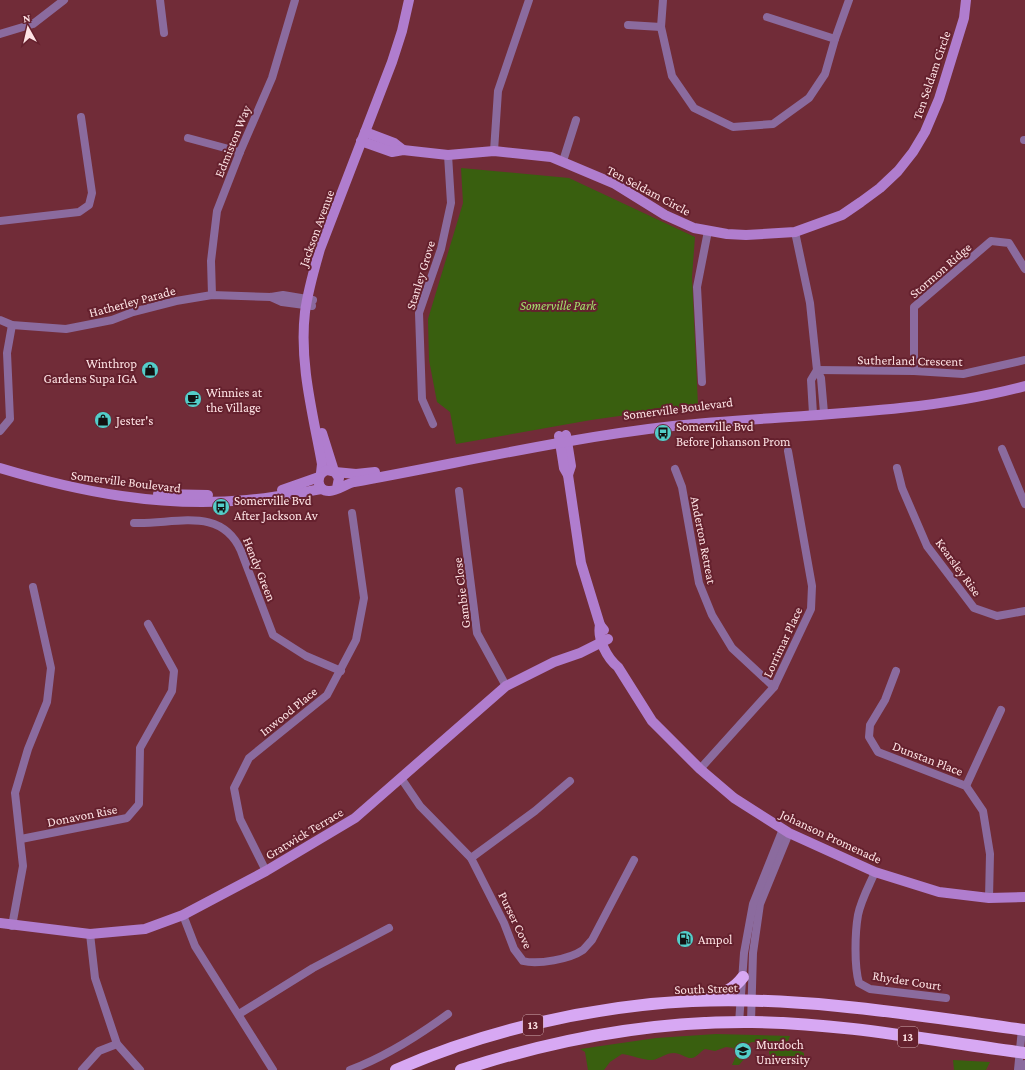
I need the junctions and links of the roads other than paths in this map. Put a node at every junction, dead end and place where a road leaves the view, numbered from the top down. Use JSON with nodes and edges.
{"nodes":[{"id":1,"x":64,"y":0,"type":"edge"},
{"id":2,"x":160,"y":0,"type":"edge"},
{"id":3,"x":295,"y":0,"type":"edge"},
{"id":4,"x":409,"y":0,"type":"edge"},
{"id":5,"x":414,"y":0,"type":"edge"},
{"id":6,"x":529,"y":0,"type":"edge"},
{"id":7,"x":662,"y":0,"type":"edge"},
{"id":8,"x":850,"y":0,"type":"edge"},
{"id":9,"x":966,"y":0,"type":"edge"},
{"id":10,"x":767,"y":17,"type":"dead end"},
{"id":11,"x":628,"y":25,"type":"dead end"},
{"id":12,"x":661,"y":28,"type":"junction"},
{"id":13,"x":164,"y":33,"type":"dead end"},
{"id":14,"x":0,"y":34,"type":"edge"},
{"id":15,"x":835,"y":39,"type":"junction"},
{"id":16,"x":81,"y":117,"type":"dead end"},
{"id":17,"x":576,"y":120,"type":"dead end"},
{"id":18,"x":366,"y":137,"type":"junction"},
{"id":19,"x":188,"y":138,"type":"dead end"},
{"id":20,"x":494,"y":151,"type":"junction"},
{"id":21,"x":240,"y":152,"type":"junction"},
{"id":22,"x":448,"y":155,"type":"junction"},
{"id":23,"x":563,"y":161,"type":"junction"},
{"id":24,"x":0,"y":221,"type":"edge"},
{"id":25,"x":708,"y":231,"type":"junction"},
{"id":26,"x":795,"y":232,"type":"junction"},
{"id":27,"x":1025,"y":269,"type":"edge"},
{"id":28,"x":212,"y":295,"type":"junction"},
{"id":29,"x":310,"y":302,"type":"junction"},
{"id":30,"x":0,"y":320,"type":"edge"},
{"id":31,"x":12,"y":325,"type":"junction"},
{"id":32,"x":1025,"y":360,"type":"edge"},
{"id":33,"x":817,"y":370,"type":"junction"},
{"id":34,"x":914,"y":371,"type":"junction"},
{"id":35,"x":1025,"y":380,"type":"edge"},
{"id":36,"x":702,"y":382,"type":"dead end"},
{"id":37,"x":1025,"y":386,"type":"edge"},
{"id":38,"x":824,"y":410,"type":"junction"},
{"id":39,"x":813,"y":411,"type":"junction"},
{"id":40,"x":433,"y":424,"type":"dead end"},
{"id":41,"x":0,"y":431,"type":"edge"},
{"id":42,"x":563,"y":439,"type":"junction"},
{"id":43,"x":1002,"y":449,"type":"dead end"},
{"id":44,"x":788,"y":451,"type":"dead end"},
{"id":45,"x":0,"y":462,"type":"edge"},
{"id":46,"x":0,"y":468,"type":"edge"},
{"id":47,"x":897,"y":468,"type":"dead end"},
{"id":48,"x":675,"y":469,"type":"dead end"},
{"id":49,"x":334,"y":472,"type":"junction"},
{"id":50,"x":320,"y":475,"type":"junction"},
{"id":51,"x":337,"y":488,"type":"junction"},
{"id":52,"x":322,"y":489,"type":"junction"},
{"id":53,"x":459,"y":491,"type":"dead end"},
{"id":54,"x":1025,"y":504,"type":"edge"},
{"id":55,"x":352,"y":513,"type":"dead end"},
{"id":56,"x":134,"y":523,"type":"dead end"},
{"id":57,"x":33,"y":587,"type":"dead end"},
{"id":58,"x":1025,"y":611,"type":"edge"},
{"id":59,"x":148,"y":624,"type":"dead end"},
{"id":60,"x":606,"y":643,"type":"junction"},
{"id":61,"x":896,"y":671,"type":"dead end"},
{"id":62,"x":341,"y":672,"type":"junction"},
{"id":63,"x":506,"y":686,"type":"junction"},
{"id":64,"x":774,"y":687,"type":"junction"},
{"id":65,"x":1001,"y":710,"type":"dead end"},
{"id":66,"x":700,"y":769,"type":"junction"},
{"id":67,"x":401,"y":778,"type":"junction"},
{"id":68,"x":570,"y":781,"type":"dead end"},
{"id":69,"x":966,"y":786,"type":"junction"},
{"id":70,"x":786,"y":831,"type":"junction"},
{"id":71,"x":21,"y":839,"type":"junction"},
{"id":72,"x":471,"y":858,"type":"junction"},
{"id":73,"x":634,"y":860,"type":"dead end"},
{"id":74,"x":266,"y":871,"type":"junction"},
{"id":75,"x":875,"y":872,"type":"junction"},
{"id":76,"x":1025,"y":897,"type":"edge"},
{"id":77,"x":989,"y":898,"type":"junction"},
{"id":78,"x":183,"y":915,"type":"junction"},
{"id":79,"x":0,"y":923,"type":"edge"},
{"id":80,"x":12,"y":926,"type":"junction"},
{"id":81,"x":389,"y":928,"type":"dead end"},
{"id":82,"x":90,"y":934,"type":"junction"},
{"id":83,"x":743,"y":976,"type":"junction"},
{"id":84,"x":946,"y":998,"type":"dead end"},
{"id":85,"x":692,"y":1001,"type":"junction"},
{"id":86,"x":746,"y":1001,"type":"junction"},
{"id":87,"x":239,"y":1014,"type":"junction"},
{"id":88,"x":448,"y":1014,"type":"dead end"},
{"id":89,"x":751,"y":1022,"type":"junction"},
{"id":90,"x":739,"y":1023,"type":"junction"},
{"id":91,"x":1023,"y":1030,"type":"edge"},
{"id":92,"x":117,"y":1044,"type":"junction"},
{"id":93,"x":1022,"y":1053,"type":"edge"},
{"id":94,"x":1025,"y":1064,"type":"edge"},
{"id":95,"x":82,"y":1070,"type":"edge"},
{"id":96,"x":140,"y":1070,"type":"edge"},
{"id":97,"x":273,"y":1070,"type":"edge"},
{"id":98,"x":350,"y":1070,"type":"edge"},
{"id":99,"x":396,"y":1070,"type":"edge"},
{"id":100,"x":461,"y":1070,"type":"edge"},
{"id":101,"x":1018,"y":1070,"type":"edge"},
{"id":102,"x":1024,"y":1070,"type":"edge"}],
"edges":[{"from":1,"to":14,"type":"street"},
{"from":2,"to":13,"type":"street"},
{"from":3,"to":21,"type":"street","name":"Edmiston Way"},
{"from":4,"to":18,"type":"street","name":"Jackson Avenue"},
{"from":5,"to":18,"type":"street","name":"Jackson Avenue"},
{"from":6,"to":20,"type":"street"},
{"from":7,"to":12,"type":"street"},
{"from":8,"to":15,"type":"street"},
{"from":9,"to":26,"type":"street","name":"Ten Seldam Circle"},
{"from":10,"to":15,"type":"street"},
{"from":11,"to":12,"type":"street"},
{"from":12,"to":15,"type":"street"},
{"from":16,"to":24,"type":"street"},
{"from":17,"to":23,"type":"street"},
{"from":18,"to":22,"type":"street","name":"Ten Seldam Circle"},
{"from":18,"to":29,"type":"street","name":"Jackson Avenue"},
{"from":19,"to":21,"type":"street"},
{"from":20,"to":22,"type":"street","name":"Ten Seldam Circle"},
{"from":20,"to":23,"type":"street","name":"Ten Seldam Circle"},
{"from":21,"to":28,"type":"street","name":"Edmiston Way"},
{"from":22,"to":40,"type":"street","name":"Stanley Grove"},
{"from":23,"to":25,"type":"street","name":"Ten Seldam Circle"},
{"from":25,"to":26,"type":"street","name":"Ten Seldam Circle"},
{"from":25,"to":36,"type":"street"},
{"from":26,"to":33,"type":"street"},
{"from":27,"to":34,"type":"street","name":"Stormon Ridge"},
{"from":28,"to":29,"type":"street","name":"Hatherley Parade"},
{"from":28,"to":31,"type":"street","name":"Hatherley Parade"},
{"from":29,"to":49,"type":"street","name":"Jackson Avenue"},
{"from":29,"to":50,"type":"street","name":"Jackson Avenue"},
{"from":30,"to":31,"type":"street","name":"Hatherley Parade"},
{"from":31,"to":41,"type":"street"},
{"from":32,"to":34,"type":"street","name":"Sutherland Crescent"},
{"from":33,"to":34,"type":"street","name":"Sutherland Crescent"},
{"from":33,"to":38,"type":"street"},
{"from":33,"to":39,"type":"street"},
{"from":35,"to":38,"type":"street","name":"Somerville Boulevard"},
{"from":37,"to":38,"type":"street","name":"Somerville Boulevard"},
{"from":38,"to":39,"type":"street","name":"Somerville Boulevard"},
{"from":39,"to":42,"type":"street","name":"Somerville Boulevard"},
{"from":42,"to":49,"type":"street","name":"Somerville Boulevard"},
{"from":42,"to":51,"type":"street","name":"Somerville Boulevard"},
{"from":42,"to":60,"type":"street","name":"Johanson Promenade"},
{"from":43,"to":54,"type":"street"},
{"from":44,"to":64,"type":"street","name":"Lorrimar Place"},
{"from":45,"to":50,"type":"street","name":"Somerville Boulevard"},
{"from":46,"to":52,"type":"street","name":"Somerville Boulevard"},
{"from":47,"to":58,"type":"street","name":"Kearsley Rise"},
{"from":48,"to":64,"type":"street","name":"Anderton Retreat"},
{"from":49,"to":50,"type":"street","name":"Somerville Boulevard"},
{"from":49,"to":51,"type":"street"},
{"from":50,"to":52,"type":"street"},
{"from":51,"to":52,"type":"street","name":"Somerville Boulevard"},
{"from":53,"to":63,"type":"street","name":"Gambie Close"},
{"from":55,"to":62,"type":"street","name":"Inwood Place"},
{"from":56,"to":62,"type":"street","name":"Hendy Green"},
{"from":57,"to":71,"type":"street"},
{"from":59,"to":71,"type":"street","name":"Donavon Rise"},
{"from":60,"to":63,"type":"street","name":"Gratwick Terrace"},
{"from":60,"to":66,"type":"street","name":"Johanson Promenade"},
{"from":61,"to":69,"type":"street","name":"Dunstan Place"},
{"from":62,"to":74,"type":"street","name":"Inwood Place"},
{"from":63,"to":67,"type":"street","name":"Gratwick Terrace"},
{"from":64,"to":66,"type":"street","name":"Lorrimar Place"},
{"from":65,"to":69,"type":"street"},
{"from":66,"to":70,"type":"street","name":"Johanson Promenade"},
{"from":67,"to":72,"type":"street","name":"Purser Cove"},
{"from":67,"to":74,"type":"street","name":"Gratwick Terrace"},
{"from":68,"to":72,"type":"street"},
{"from":69,"to":77,"type":"street","name":"Dunstan Place"},
{"from":70,"to":75,"type":"street","name":"Johanson Promenade"},
{"from":70,"to":83,"type":"street"},
{"from":70,"to":86,"type":"street"},
{"from":71,"to":80,"type":"street"},
{"from":72,"to":73,"type":"street","name":"Purser Cove"},
{"from":74,"to":78,"type":"street","name":"Gratwick Terrace"},
{"from":75,"to":77,"type":"street","name":"Johanson Promenade"},
{"from":75,"to":84,"type":"street","name":"Rhyder Court"},
{"from":76,"to":77,"type":"street","name":"Johanson Promenade"},
{"from":78,"to":82,"type":"street","name":"Gratwick Terrace"},
{"from":78,"to":87,"type":"street"},
{"from":79,"to":80,"type":"street","name":"Gratwick Terrace"},
{"from":80,"to":82,"type":"street","name":"Gratwick Terrace"},
{"from":81,"to":87,"type":"street"},
{"from":82,"to":92,"type":"street"},
{"from":83,"to":85,"type":"highway"},
{"from":83,"to":86,"type":"street"},
{"from":85,"to":86,"type":"highway","name":"South Street","number":"13"},
{"from":85,"to":99,"type":"highway","name":"South Street","number":"13"},
{"from":86,"to":89,"type":"street"},
{"from":86,"to":90,"type":"street"},
{"from":86,"to":91,"type":"highway","name":"South Street","number":"13"},
{"from":87,"to":97,"type":"street"},
{"from":88,"to":98,"type":"street"},
{"from":89,"to":90,"type":"highway","number":"13"},
{"from":89,"to":93,"type":"highway","number":"13"},
{"from":90,"to":100,"type":"highway","number":"13"},
{"from":91,"to":93,"type":"street"},
{"from":92,"to":95,"type":"street"},
{"from":92,"to":96,"type":"street"},
{"from":93,"to":101,"type":"street"},
{"from":94,"to":102,"type":"street"}]}
